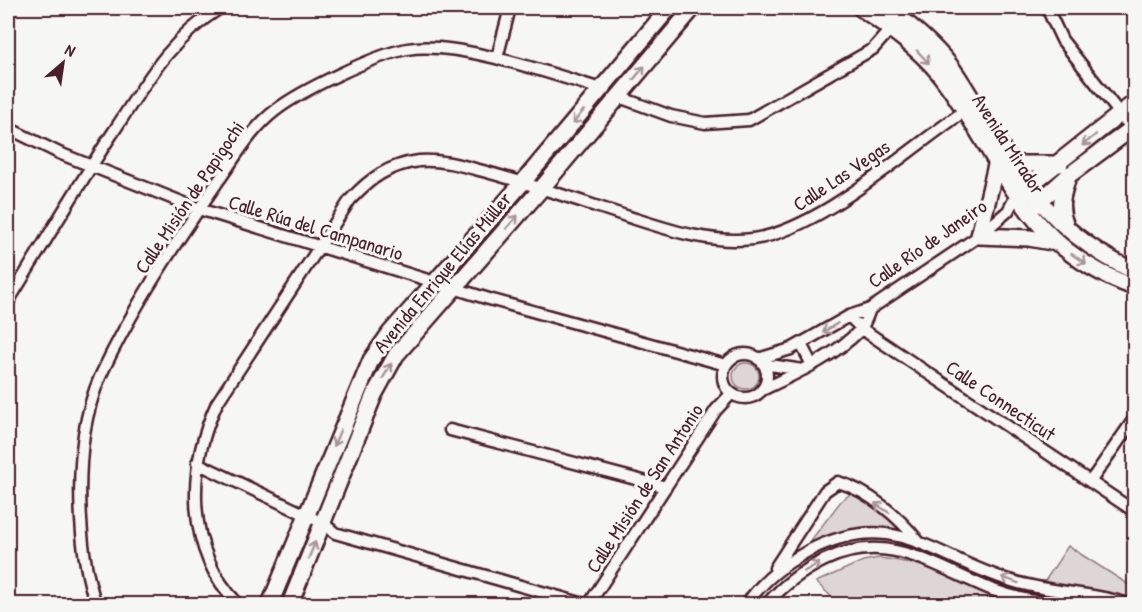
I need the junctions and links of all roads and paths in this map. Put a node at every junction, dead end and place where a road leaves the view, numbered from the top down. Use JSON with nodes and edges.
{"nodes":[{"id":1,"x":220,"y":8,"type":"edge"},
{"id":2,"x":510,"y":8,"type":"edge"},
{"id":3,"x":669,"y":8,"type":"edge"},
{"id":4,"x":693,"y":8,"type":"edge"},
{"id":5,"x":861,"y":8,"type":"edge"},
{"id":6,"x":887,"y":8,"type":"edge"},
{"id":7,"x":1047,"y":8,"type":"edge"},
{"id":8,"x":900,"y":18,"type":"edge"},
{"id":9,"x":497,"y":58,"type":"junction"},
{"id":10,"x":601,"y":89,"type":"junction"},
{"id":11,"x":618,"y":97,"type":"junction"},
{"id":12,"x":1134,"y":103,"type":"edge"},
{"id":13,"x":969,"y":108,"type":"junction"},
{"id":14,"x":1121,"y":115,"type":"junction"},
{"id":15,"x":8,"y":128,"type":"edge"},
{"id":16,"x":1133,"y":128,"type":"edge"},
{"id":17,"x":92,"y":165,"type":"junction"},
{"id":18,"x":1003,"y":165,"type":"junction"},
{"id":19,"x":1064,"y":170,"type":"junction"},
{"id":20,"x":523,"y":182,"type":"junction"},
{"id":21,"x":541,"y":189,"type":"junction"},
{"id":22,"x":1022,"y":192,"type":"junction"},
{"id":23,"x":1040,"y":202,"type":"junction"},
{"id":24,"x":199,"y":209,"type":"junction"},
{"id":25,"x":1008,"y":211,"type":"junction"},
{"id":26,"x":1027,"y":212,"type":"junction"},
{"id":27,"x":1068,"y":232,"type":"junction"},
{"id":28,"x":979,"y":236,"type":"junction"},
{"id":29,"x":1056,"y":243,"type":"junction"},
{"id":30,"x":318,"y":246,"type":"junction"},
{"id":31,"x":1134,"y":271,"type":"edge"},
{"id":32,"x":435,"y":282,"type":"junction"},
{"id":33,"x":1134,"y":287,"type":"edge"},
{"id":34,"x":455,"y":288,"type":"junction"},
{"id":35,"x":8,"y":302,"type":"edge"},
{"id":36,"x":870,"y":309,"type":"junction"},
{"id":37,"x":849,"y":316,"type":"junction"},
{"id":38,"x":862,"y":328,"type":"junction"},
{"id":39,"x":801,"y":344,"type":"junction"},
{"id":40,"x":761,"y":362,"type":"junction"},
{"id":41,"x":726,"y":365,"type":"junction"},
{"id":42,"x":807,"y":368,"type":"junction"},
{"id":43,"x":762,"y":390,"type":"junction"},
{"id":44,"x":731,"y":394,"type":"junction"},
{"id":45,"x":1134,"y":419,"type":"edge"},
{"id":46,"x":450,"y":430,"type":"dead end"},
{"id":47,"x":197,"y":463,"type":"junction"},
{"id":48,"x":1090,"y":482,"type":"junction"},
{"id":49,"x":666,"y":487,"type":"junction"},
{"id":50,"x":1134,"y":511,"type":"edge"},
{"id":51,"x":305,"y":516,"type":"junction"},
{"id":52,"x":323,"y":523,"type":"junction"},
{"id":53,"x":919,"y":542,"type":"junction"},
{"id":54,"x":945,"y":551,"type":"junction"},
{"id":55,"x":939,"y":564,"type":"junction"},
{"id":56,"x":769,"y":578,"type":"junction"},
{"id":57,"x":1079,"y":600,"type":"edge"},
{"id":58,"x":749,"y":601,"type":"edge"},
{"id":59,"x":96,"y":604,"type":"edge"},
{"id":60,"x":238,"y":604,"type":"edge"},
{"id":61,"x":270,"y":604,"type":"edge"},
{"id":62,"x":290,"y":604,"type":"edge"},
{"id":63,"x":584,"y":604,"type":"edge"},
{"id":64,"x":589,"y":604,"type":"edge"},
{"id":65,"x":762,"y":604,"type":"edge"},
{"id":66,"x":767,"y":604,"type":"edge"},
{"id":67,"x":1051,"y":604,"type":"edge"},
{"id":68,"x":1128,"y":604,"type":"edge"}],
"edges":[{"from":1,"to":17,"type":"street"},
{"from":2,"to":9,"type":"street"},
{"from":3,"to":10,"type":"main road","name":"Avenida Enrique Elías Müller"},
{"from":11,"to":4,"type":"main road","name":"Avenida Enrique Elías Müller","one_way":true},
{"from":5,"to":8,"type":"main road","name":"Avenida Mirador"},
{"from":6,"to":8,"type":"main road","name":"Avenida Mirador"},
{"from":7,"to":14,"type":"street"},
{"from":8,"to":11,"type":"street"},
{"from":8,"to":13,"type":"main road","name":"Avenida Mirador"},
{"from":9,"to":10,"type":"street","name":"Calle Misión de Papigochi"},
{"from":9,"to":24,"type":"street","name":"Calle Misión de Papigochi"},
{"from":10,"to":20,"type":"main road","name":"Avenida Enrique Elías Müller","one_way":true},
{"from":11,"to":21,"type":"main road","name":"Avenida Enrique Elías Müller"},
{"from":12,"to":14,"type":"main road","name":"Calle Río de Janeiro"},
{"from":13,"to":18,"type":"main road","name":"Avenida Mirador"},
{"from":13,"to":21,"type":"street","name":"Calle Las Vegas"},
{"from":14,"to":16,"type":"street"},
{"from":14,"to":19,"type":"main road","name":"Calle Río de Janeiro","one_way":true},
{"from":15,"to":17,"type":"street","name":"Calle Rúa del Campanario"},
{"from":16,"to":19,"type":"main road","name":"Calle Río de Janeiro"},
{"from":17,"to":24,"type":"street","name":"Calle Rúa del Campanario"},
{"from":17,"to":35,"type":"street"},
{"from":18,"to":19,"type":"main road"},
{"from":18,"to":22,"type":"main road","name":"Avenida Mirador"},
{"from":18,"to":28,"type":"main road"},
{"from":19,"to":22,"type":"main road","name":"Calle Río de Janeiro"},
{"from":19,"to":23,"type":"main road","name":"Calle Río de Janeiro"},
{"from":19,"to":27,"type":"main road"},
{"from":20,"to":21,"type":"street","name":"Calle Las Vegas"},
{"from":20,"to":30,"type":"street","name":"Calle Las Vegas"},
{"from":20,"to":32,"type":"main road","name":"Avenida Enrique Elías Müller"},
{"from":34,"to":21,"type":"main road","name":"Avenida Enrique Elías Müller","one_way":true},
{"from":22,"to":23,"type":"main road","name":"Avenida Mirador"},
{"from":22,"to":25,"type":"street","name":"Calle Río de Janeiro"},
{"from":22,"to":26,"type":"main road","name":"Avenida Mirador"},
{"from":23,"to":26,"type":"main road","name":"Calle Río de Janeiro"},
{"from":23,"to":27,"type":"main road","name":"Avenida Mirador"},
{"from":24,"to":30,"type":"street","name":"Calle Rúa del Campanario"},
{"from":24,"to":59,"type":"street","name":"Calle Misión de Papigochi"},
{"from":25,"to":26,"type":"street","name":"Calle Río de Janeiro"},
{"from":25,"to":28,"type":"street","name":"Calle Río de Janeiro"},
{"from":26,"to":29,"type":"main road","name":"Avenida Mirador"},
{"from":27,"to":31,"type":"main road","name":"Avenida Mirador"},
{"from":28,"to":29,"type":"main road"},
{"from":28,"to":36,"type":"street","name":"Calle Río de Janeiro"},
{"from":29,"to":33,"type":"main road","name":"Avenida Mirador","one_way":true},
{"from":30,"to":32,"type":"street","name":"Calle Rúa del Campanario"},
{"from":30,"to":47,"type":"street","name":"Calle Las Vegas"},
{"from":32,"to":34,"type":"street","name":"Calle Rúa del Campanario"},
{"from":32,"to":51,"type":"main road","name":"Avenida Enrique Elías Müller","one_way":true},
{"from":34,"to":41,"type":"street","name":"Calle Rúa del Campanario"},
{"from":52,"to":34,"type":"main road","name":"Avenida Enrique Elías Müller","one_way":true},
{"from":36,"to":37,"type":"street","name":"Calle Río de Janeiro"},
{"from":36,"to":38,"type":"street","name":"Calle Río de Janeiro"},
{"from":37,"to":38,"type":"street","name":"Calle Connecticut"},
{"from":37,"to":39,"type":"street","name":"Calle Río de Janeiro","one_way":true},
{"from":38,"to":42,"type":"street"},
{"from":38,"to":48,"type":"street","name":"Calle Connecticut"},
{"from":39,"to":40,"type":"street","name":"Calle Río de Janeiro"},
{"from":39,"to":42,"type":"street"},
{"from":40,"to":41,"type":"street"},
{"from":40,"to":42,"type":"street"},
{"from":40,"to":43,"type":"street"},
{"from":41,"to":44,"type":"street"},
{"from":42,"to":43,"type":"street"},
{"from":43,"to":44,"type":"street"},
{"from":44,"to":49,"type":"street","name":"Calle Misión de San Antonio"},
{"from":45,"to":48,"type":"street"},
{"from":46,"to":49,"type":"street"},
{"from":47,"to":51,"type":"street"},
{"from":47,"to":60,"type":"street","name":"Calle Las Vegas"},
{"from":48,"to":50,"type":"street","name":"Calle Connecticut"},
{"from":49,"to":64,"type":"street","name":"Calle Misión de San Antonio"},
{"from":51,"to":52,"type":"street"},
{"from":51,"to":61,"type":"main road","name":"Avenida Enrique Elías Müller"},
{"from":62,"to":52,"type":"main road","name":"Avenida Enrique Elías Müller","one_way":true},
{"from":52,"to":63,"type":"street"},
{"from":53,"to":54,"type":"street"},
{"from":53,"to":56,"type":"street"},
{"from":53,"to":56,"type":"street","one_way":true},
{"from":54,"to":55,"type":"street"},
{"from":57,"to":54,"type":"street","one_way":true},
{"from":66,"to":55,"type":"street","one_way":true},
{"from":55,"to":67,"type":"street"},
{"from":56,"to":58,"type":"street"},
{"from":57,"to":68,"type":"street"},
{"from":58,"to":65,"type":"street"}]}
